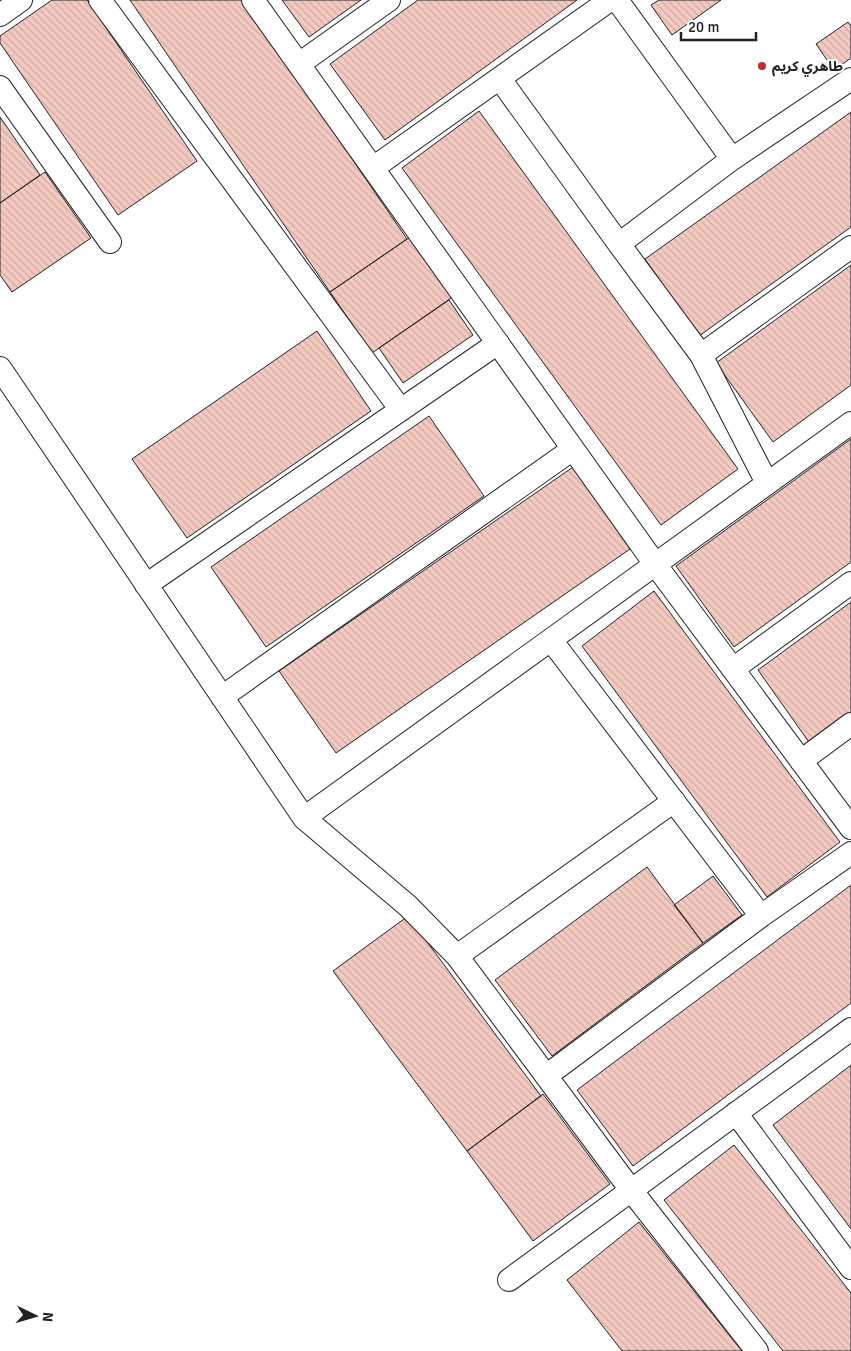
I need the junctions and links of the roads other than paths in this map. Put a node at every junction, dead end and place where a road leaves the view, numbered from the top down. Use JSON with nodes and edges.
{"nodes":[{"id":1,"x":21,"y":0,"type":"edge"},
{"id":2,"x":100,"y":0,"type":"edge"},
{"id":3,"x":254,"y":0,"type":"edge"},
{"id":4,"x":389,"y":0,"type":"edge"},
{"id":5,"x":610,"y":0,"type":"edge"},
{"id":6,"x":617,"y":0,"type":"edge"},
{"id":7,"x":0,"y":15,"type":"edge"},
{"id":8,"x":299,"y":64,"type":"junction"},
{"id":9,"x":500,"y":78,"type":"junction"},
{"id":10,"x":851,"y":79,"type":"edge"},
{"id":11,"x":0,"y":87,"type":"edge"},
{"id":12,"x":732,"y":159,"type":"junction"},
{"id":13,"x":373,"y":168,"type":"junction"},
{"id":14,"x":110,"y":242,"type":"dead end"},
{"id":15,"x":618,"y":244,"type":"junction"},
{"id":16,"x":851,"y":247,"type":"edge"},
{"id":17,"x":498,"y":343,"type":"junction"},
{"id":18,"x":700,"y":355,"type":"junction"},
{"id":19,"x":0,"y":368,"type":"edge"},
{"id":20,"x":401,"y":410,"type":"junction"},
{"id":21,"x":851,"y":423,"type":"edge"},
{"id":22,"x":574,"y":449,"type":"junction"},
{"id":23,"x":767,"y":483,"type":"junction"},
{"id":24,"x":655,"y":564,"type":"junction"},
{"id":25,"x":851,"y":582,"type":"edge"},
{"id":26,"x":146,"y":585,"type":"junction"},
{"id":27,"x":551,"y":640,"type":"junction"},
{"id":28,"x":733,"y":669,"type":"junction"},
{"id":29,"x":222,"y":696,"type":"junction"},
{"id":30,"x":851,"y":724,"type":"edge"},
{"id":31,"x":801,"y":761,"type":"junction"},
{"id":32,"x":674,"y":801,"type":"junction"},
{"id":33,"x":304,"y":818,"type":"junction"},
{"id":34,"x":851,"y":828,"type":"edge"},
{"id":35,"x":851,"y":853,"type":"edge"},
{"id":36,"x":762,"y":916,"type":"junction"},
{"id":37,"x":457,"y":956,"type":"junction"},
{"id":38,"x":849,"y":1036,"type":"edge"},
{"id":39,"x":546,"y":1076,"type":"junction"},
{"id":40,"x":736,"y":1113,"type":"junction"},
{"id":41,"x":631,"y":1190,"type":"junction"},
{"id":42,"x":851,"y":1268,"type":"edge"},
{"id":43,"x":509,"y":1280,"type":"dead end"},
{"id":44,"x":757,"y":1351,"type":"edge"}],
"edges":[{"from":1,"to":7,"type":"street"},
{"from":2,"to":20,"type":"street"},
{"from":3,"to":8,"type":"street"},
{"from":4,"to":8,"type":"street"},
{"from":5,"to":9,"type":"street"},
{"from":6,"to":12,"type":"street"},
{"from":8,"to":13,"type":"street"},
{"from":9,"to":13,"type":"street"},
{"from":9,"to":15,"type":"street"},
{"from":10,"to":12,"type":"street"},
{"from":11,"to":14,"type":"street"},
{"from":12,"to":15,"type":"street"},
{"from":13,"to":17,"type":"street"},
{"from":15,"to":18,"type":"street"},
{"from":16,"to":18,"type":"street"},
{"from":17,"to":20,"type":"street"},
{"from":17,"to":22,"type":"street"},
{"from":18,"to":23,"type":"street"},
{"from":19,"to":26,"type":"street"},
{"from":20,"to":26,"type":"street"},
{"from":21,"to":23,"type":"street"},
{"from":22,"to":24,"type":"street"},
{"from":22,"to":29,"type":"street"},
{"from":23,"to":24,"type":"street"},
{"from":24,"to":27,"type":"street"},
{"from":24,"to":28,"type":"street"},
{"from":25,"to":28,"type":"street"},
{"from":26,"to":29,"type":"street"},
{"from":27,"to":32,"type":"street"},
{"from":27,"to":33,"type":"street"},
{"from":28,"to":31,"type":"street"},
{"from":29,"to":33,"type":"street"},
{"from":30,"to":31,"type":"street"},
{"from":31,"to":34,"type":"street"},
{"from":32,"to":36,"type":"street"},
{"from":32,"to":37,"type":"street"},
{"from":33,"to":37,"type":"street"},
{"from":35,"to":36,"type":"street"},
{"from":36,"to":39,"type":"street"},
{"from":37,"to":39,"type":"street"},
{"from":38,"to":40,"type":"street"},
{"from":39,"to":41,"type":"street"},
{"from":40,"to":41,"type":"street"},
{"from":40,"to":42,"type":"street"},
{"from":41,"to":43,"type":"street"},
{"from":41,"to":44,"type":"street"}]}
